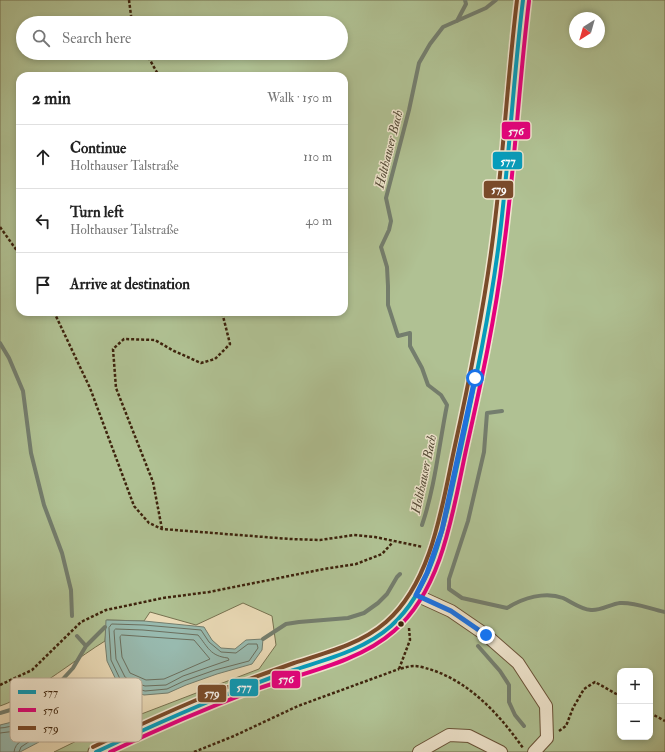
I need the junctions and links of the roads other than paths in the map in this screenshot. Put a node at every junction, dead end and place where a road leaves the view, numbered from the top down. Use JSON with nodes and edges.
{"nodes":[{"id":1,"x":523,"y":0,"type":"edge"},
{"id":2,"x":413,"y":600,"type":"junction"},
{"id":3,"x":142,"y":731,"type":"edge"},
{"id":4,"x":118,"y":742,"type":"edge"},
{"id":5,"x":96,"y":752,"type":"edge"},
{"id":6,"x":419,"y":752,"type":"edge"},
{"id":7,"x":501,"y":752,"type":"edge"},
{"id":8,"x":534,"y":752,"type":"edge"}],
"edges":[{"from":1,"to":2,"type":"street"},
{"from":2,"to":3,"type":"street"},
{"from":2,"to":8,"type":"street"},
{"from":4,"to":5,"type":"street"},
{"from":6,"to":7,"type":"street"}]}
